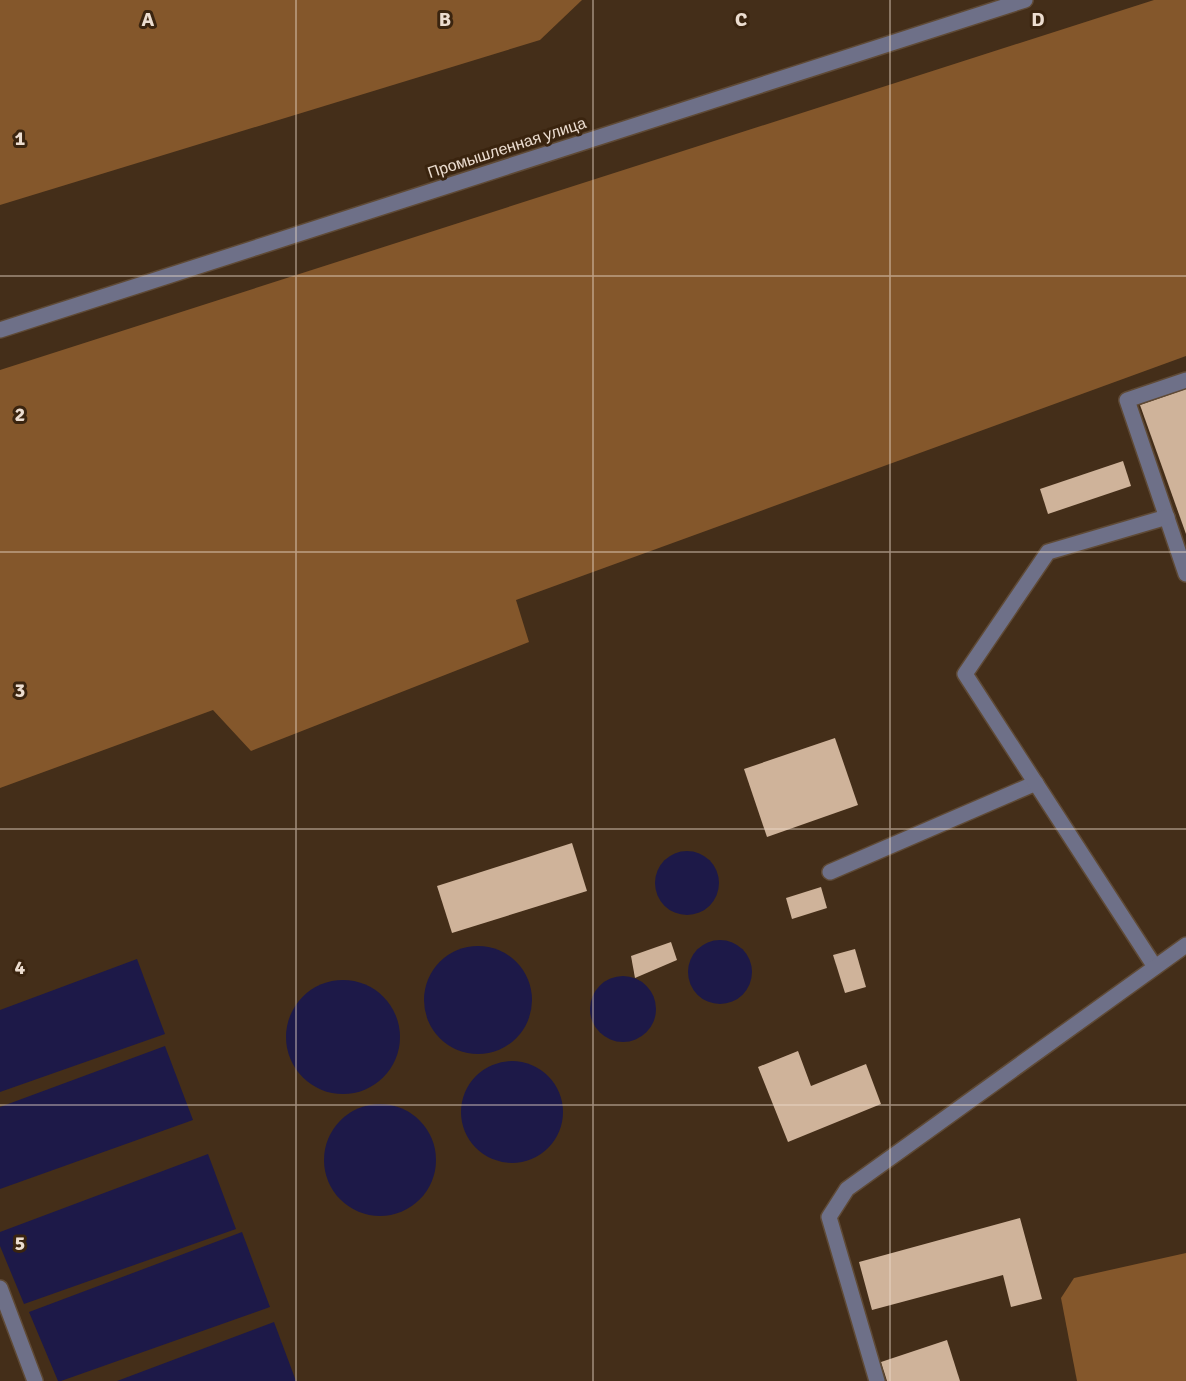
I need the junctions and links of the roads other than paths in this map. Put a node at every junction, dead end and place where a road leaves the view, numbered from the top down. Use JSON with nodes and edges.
{"nodes":[{"id":1,"x":1025,"y":0,"type":"edge"},
{"id":2,"x":0,"y":330,"type":"edge"},
{"id":3,"x":1186,"y":380,"type":"edge"},
{"id":4,"x":1167,"y":517,"type":"junction"},
{"id":5,"x":1186,"y":574,"type":"edge"},
{"id":6,"x":1036,"y":783,"type":"junction"},
{"id":7,"x":830,"y":872,"type":"dead end"},
{"id":8,"x":1186,"y":945,"type":"edge"},
{"id":9,"x":1155,"y":967,"type":"junction"},
{"id":10,"x":0,"y":1288,"type":"edge"},
{"id":11,"x":35,"y":1381,"type":"edge"},
{"id":12,"x":877,"y":1381,"type":"edge"}],
"edges":[{"from":1,"to":2,"type":"street","name":"Промышленная улица"},
{"from":3,"to":4,"type":"street"},
{"from":4,"to":5,"type":"street"},
{"from":4,"to":6,"type":"street"},
{"from":6,"to":7,"type":"street"},
{"from":6,"to":9,"type":"street"},
{"from":8,"to":9,"type":"street"},
{"from":9,"to":12,"type":"street"},
{"from":10,"to":11,"type":"street"}]}
